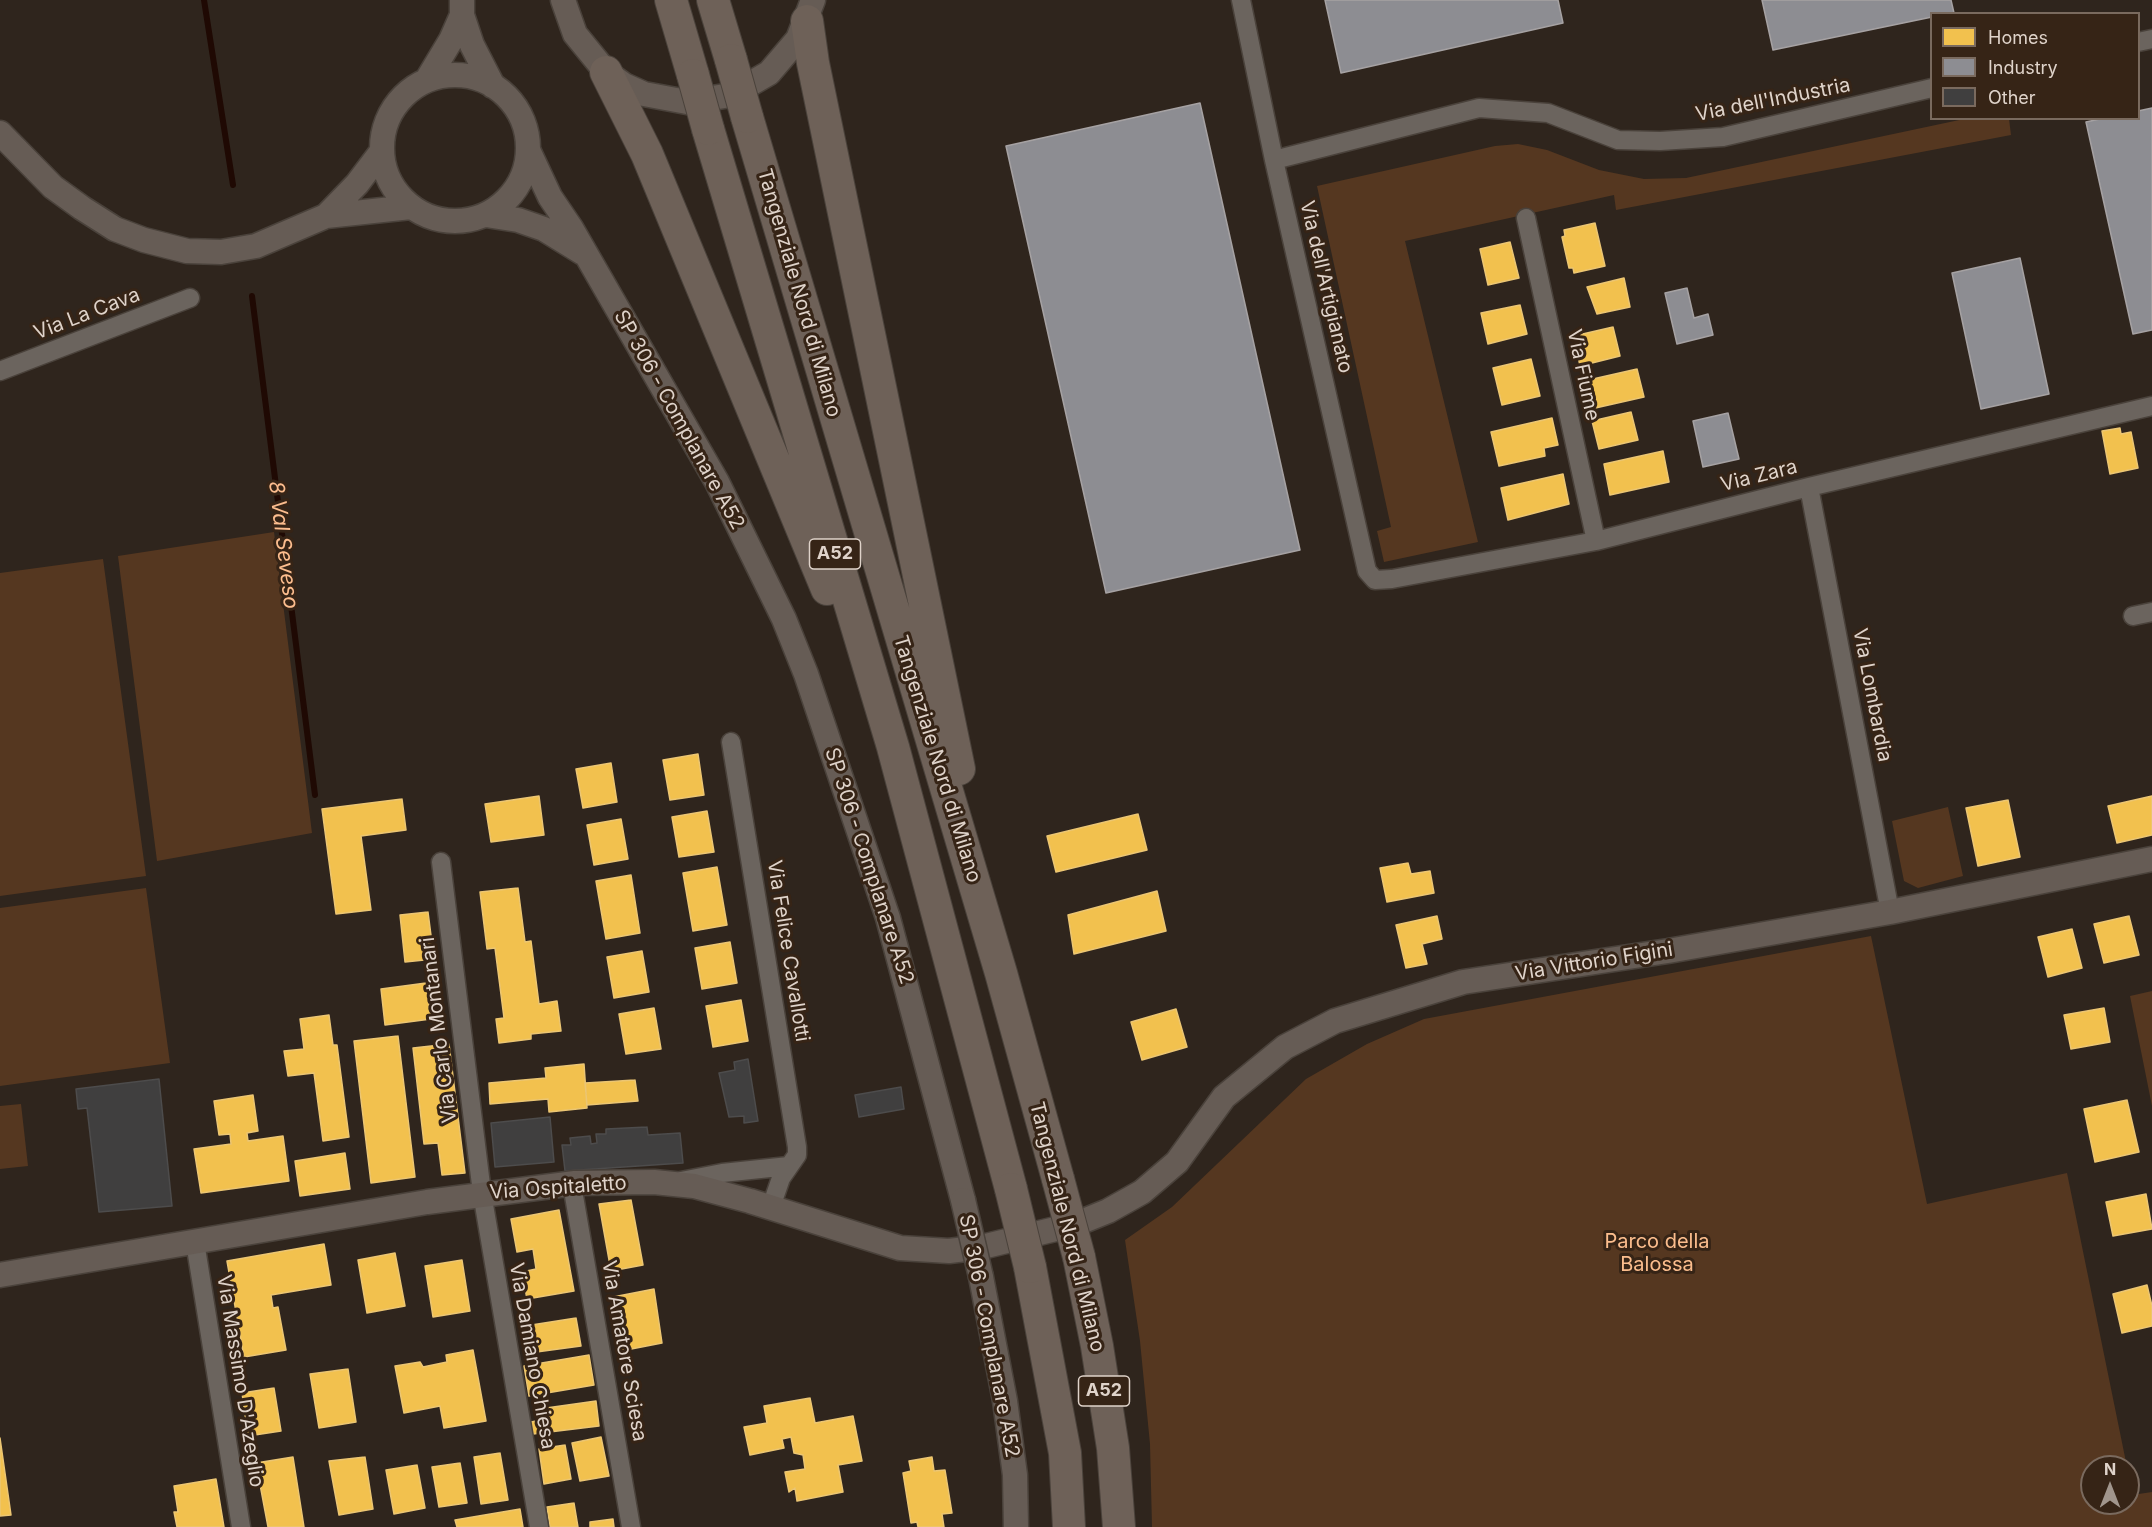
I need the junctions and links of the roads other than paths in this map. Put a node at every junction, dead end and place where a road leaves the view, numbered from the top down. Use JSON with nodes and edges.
{"nodes":[{"id":1,"x":563,"y":0,"type":"edge"},
{"id":2,"x":671,"y":0,"type":"edge"},
{"id":3,"x":713,"y":0,"type":"edge"},
{"id":4,"x":1241,"y":0,"type":"edge"},
{"id":5,"x":812,"y":6,"type":"edge"},
{"id":6,"x":462,"y":8,"type":"edge"},
{"id":7,"x":606,"y":72,"type":"junction"},
{"id":8,"x":427,"y":80,"type":"junction"},
{"id":9,"x":493,"y":86,"type":"junction"},
{"id":10,"x":1930,"y":88,"type":"edge"},
{"id":11,"x":0,"y":133,"type":"edge"},
{"id":12,"x":382,"y":151,"type":"junction"},
{"id":13,"x":529,"y":152,"type":"junction"},
{"id":14,"x":1274,"y":160,"type":"junction"},
{"id":15,"x":411,"y":207,"type":"junction"},
{"id":16,"x":486,"y":215,"type":"junction"},
{"id":17,"x":326,"y":216,"type":"junction"},
{"id":18,"x":1526,"y":218,"type":"dead end"},
{"id":19,"x":583,"y":253,"type":"junction"},
{"id":20,"x":190,"y":298,"type":"dead end"},
{"id":21,"x":0,"y":371,"type":"edge"},
{"id":22,"x":2152,"y":406,"type":"edge"},
{"id":23,"x":1809,"y":487,"type":"junction"},
{"id":24,"x":1596,"y":541,"type":"junction"},
{"id":25,"x":1375,"y":580,"type":"joint"},
{"id":26,"x":2152,"y":612,"type":"edge"},
{"id":27,"x":2133,"y":616,"type":"dead end"},
{"id":28,"x":731,"y":742,"type":"dead end"},
{"id":29,"x":892,"y":747,"type":"junction"},
{"id":30,"x":2152,"y":859,"type":"edge"},
{"id":31,"x":441,"y":861,"type":"dead end"},
{"id":32,"x":1890,"y":912,"type":"junction"},
{"id":33,"x":1001,"y":973,"type":"junction"},
{"id":34,"x":789,"y":1166,"type":"junction"},
{"id":35,"x":575,"y":1183,"type":"junction"},
{"id":36,"x":670,"y":1183,"type":"junction"},
{"id":37,"x":482,"y":1193,"type":"junction"},
{"id":38,"x":771,"y":1207,"type":"junction"},
{"id":39,"x":1108,"y":1211,"type":"joint"},
{"id":40,"x":195,"y":1242,"type":"junction"},
{"id":41,"x":0,"y":1275,"type":"edge"},
{"id":42,"x":241,"y":1527,"type":"edge"},
{"id":43,"x":539,"y":1527,"type":"edge"},
{"id":44,"x":631,"y":1527,"type":"edge"},
{"id":45,"x":1016,"y":1527,"type":"edge"},
{"id":46,"x":1069,"y":1527,"type":"edge"},
{"id":47,"x":1119,"y":1527,"type":"edge"}],
"edges":[{"from":1,"to":7,"type":"street"},
{"from":2,"to":29,"type":"highway","name":"Tangenziale Nord di Milano","number":"A52","bridge":true},
{"from":3,"to":33,"type":"highway","name":"Tangenziale Nord di Milano","number":"A52","bridge":true},
{"from":4,"to":14,"type":"street","name":"Via dell'Artigianato"},
{"from":5,"to":7,"type":"street"},
{"from":5,"to":33,"type":"highway"},
{"from":6,"to":8,"type":"street"},
{"from":6,"to":9,"type":"street"},
{"from":7,"to":29,"type":"highway"},
{"from":8,"to":9,"type":"street"},
{"from":8,"to":12,"type":"street"},
{"from":9,"to":13,"type":"street"},
{"from":10,"to":14,"type":"street","name":"Via dell'Industria"},
{"from":11,"to":17,"type":"street"},
{"from":12,"to":15,"type":"street"},
{"from":12,"to":17,"type":"street"},
{"from":13,"to":16,"type":"street"},
{"from":13,"to":19,"type":"street","name":"SP 306 - Complanare A52"},
{"from":14,"to":25,"type":"street","name":"Via dell'Artigianato"},
{"from":15,"to":16,"type":"street"},
{"from":15,"to":17,"type":"street"},
{"from":16,"to":19,"type":"street"},
{"from":18,"to":24,"type":"street","name":"Via Fiume"},
{"from":19,"to":45,"type":"street","name":"SP 306 - Complanare A52","bridge":true},
{"from":20,"to":21,"type":"street","name":"Via La Cava"},
{"from":22,"to":23,"type":"street","name":"Via Zara"},
{"from":23,"to":24,"type":"street","name":"Via Zara"},
{"from":23,"to":32,"type":"street","name":"Via Lombardia"},
{"from":24,"to":25,"type":"street","name":"Via Zara"},
{"from":26,"to":27,"type":"street"},
{"from":28,"to":34,"type":"street","name":"Via Felice Cavallotti"},
{"from":29,"to":46,"type":"highway","name":"Tangenziale Nord di Milano","number":"A52","bridge":true},
{"from":30,"to":32,"type":"street","name":"Via Vittorio Figini"},
{"from":31,"to":37,"type":"street","name":"Via Carlo Montanari"},
{"from":32,"to":39,"type":"street","name":"Via Vittorio Figini"},
{"from":33,"to":47,"type":"highway","name":"Tangenziale Nord di Milano","number":"A52","bridge":true},
{"from":34,"to":36,"type":"street"},
{"from":34,"to":38,"type":"street","name":"Via Felice Cavallotti"},
{"from":35,"to":36,"type":"street","name":"Via Ospitaletto"},
{"from":35,"to":37,"type":"street","name":"Via Ospitaletto"},
{"from":35,"to":44,"type":"street","name":"Via Amatore Sciesa"},
{"from":36,"to":38,"type":"street","name":"Via Ospitaletto"},
{"from":37,"to":40,"type":"street","name":"Via Ospitaletto"},
{"from":37,"to":43,"type":"street","name":"Via Damiano Chiesa"},
{"from":38,"to":39,"type":"street","name":"Via Ospitaletto"},
{"from":40,"to":41,"type":"street","name":"Via Ospitaletto"},
{"from":40,"to":42,"type":"street","name":"Via Massimo D'Azeglio"}]}
